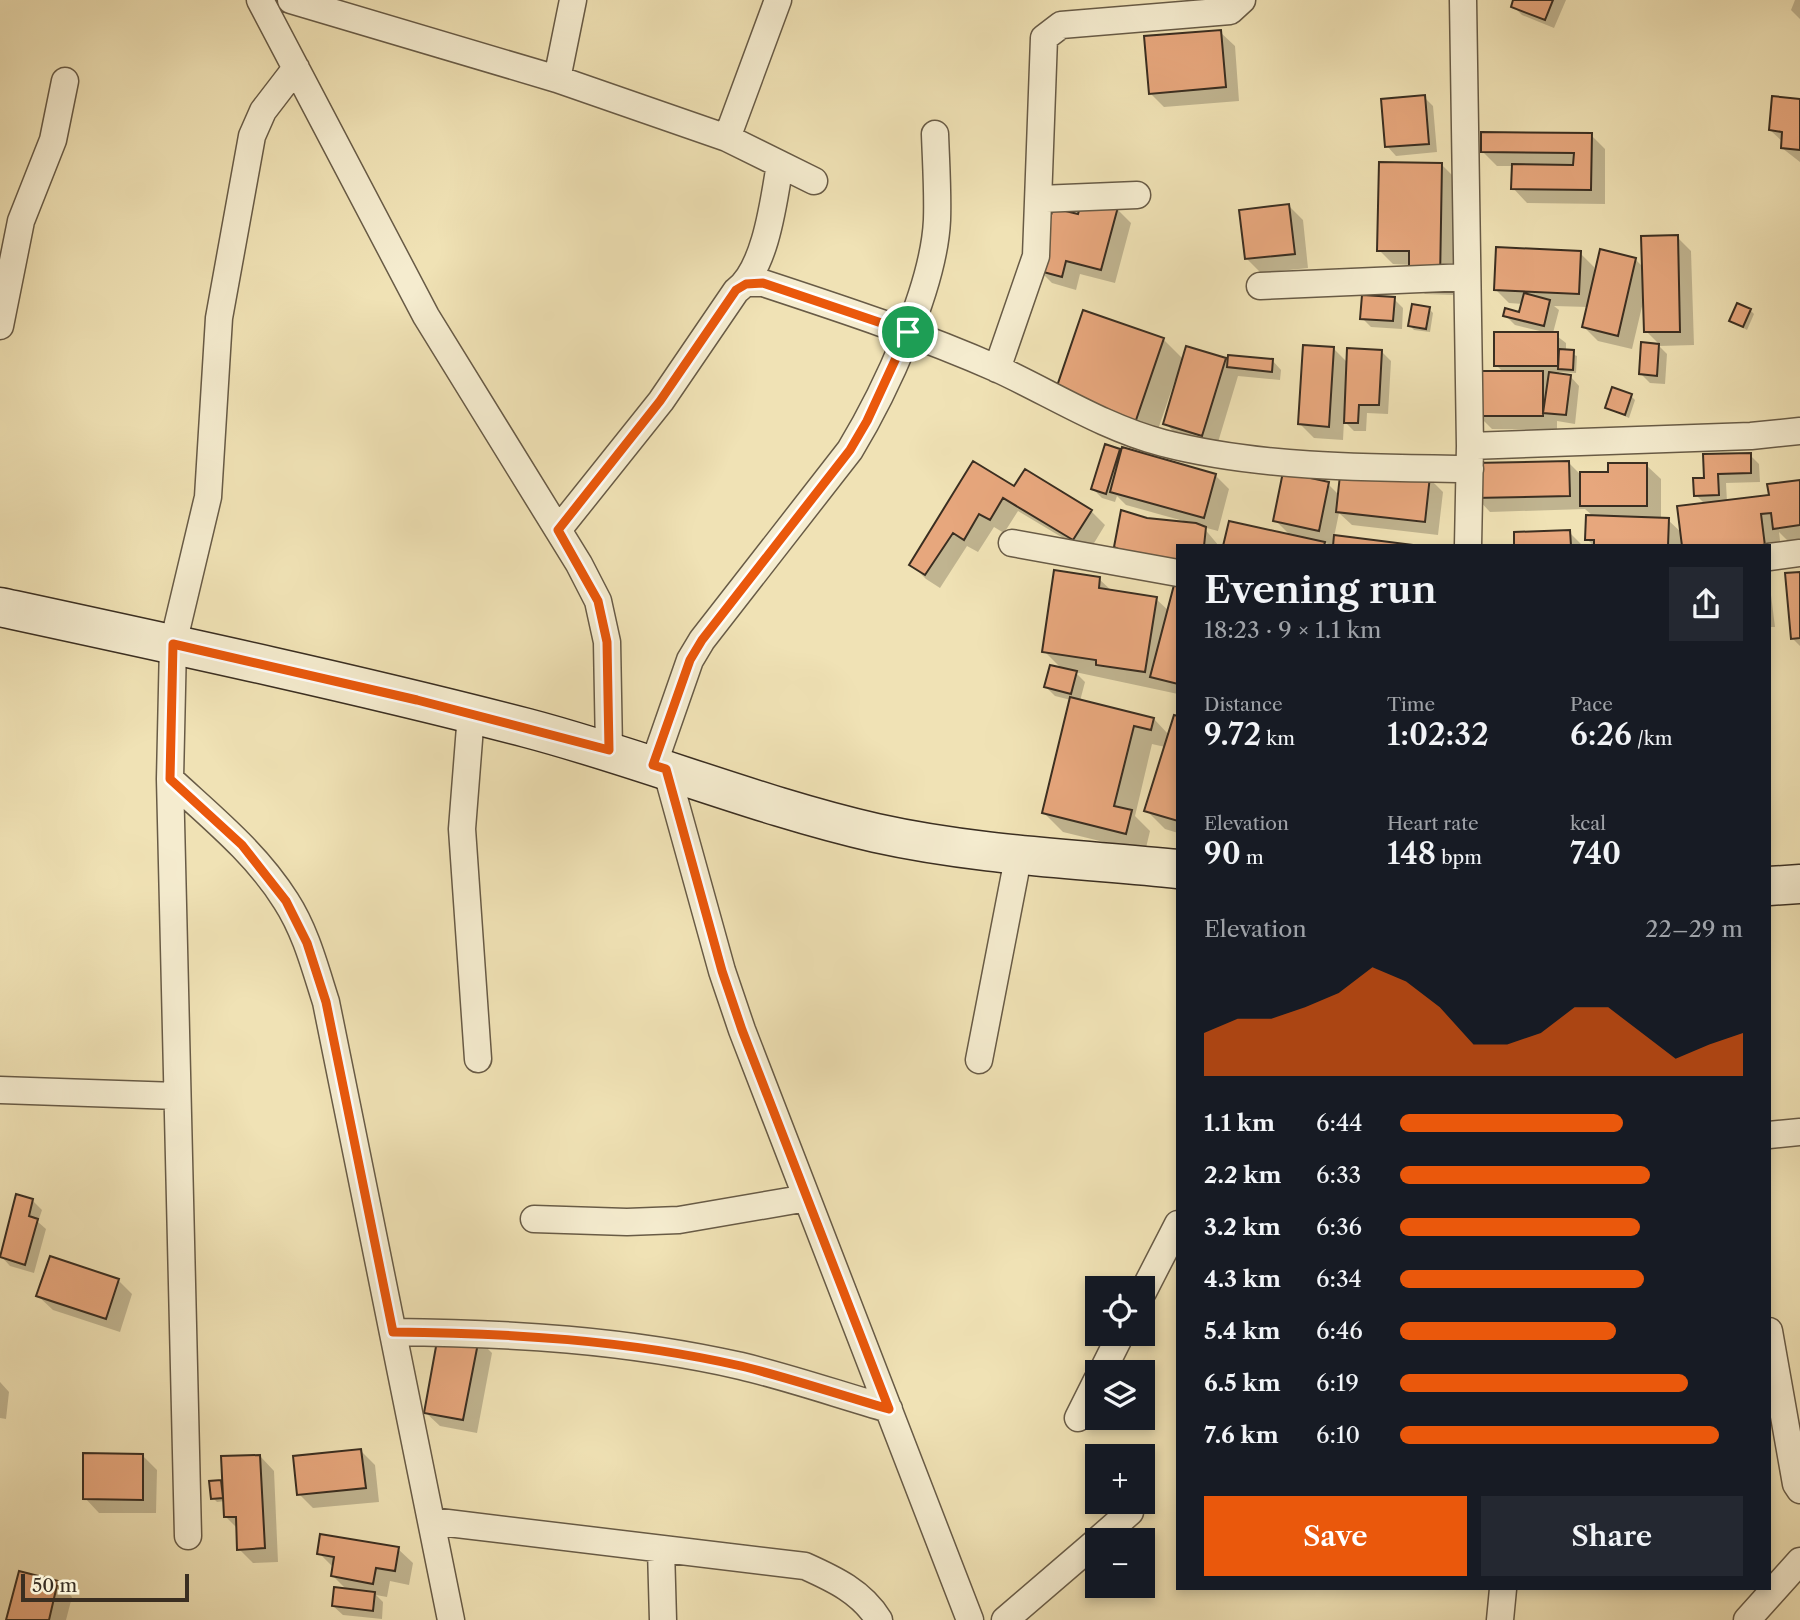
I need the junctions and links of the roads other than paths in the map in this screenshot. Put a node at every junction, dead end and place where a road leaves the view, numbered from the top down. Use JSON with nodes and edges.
{"nodes":[{"id":1,"x":260,"y":0,"type":"edge"},
{"id":2,"x":573,"y":0,"type":"edge"},
{"id":3,"x":778,"y":0,"type":"edge"},
{"id":4,"x":1242,"y":0,"type":"edge"},
{"id":5,"x":1463,"y":0,"type":"edge"},
{"id":6,"x":307,"y":2,"type":"edge"},
{"id":7,"x":296,"y":68,"type":"junction"},
{"id":8,"x":557,"y":79,"type":"junction"},
{"id":9,"x":65,"y":81,"type":"dead end"},
{"id":10,"x":935,"y":134,"type":"dead end"},
{"id":11,"x":727,"y":138,"type":"junction"},
{"id":12,"x":780,"y":164,"type":"junction"},
{"id":13,"x":814,"y":181,"type":"dead end"},
{"id":14,"x":1137,"y":195,"type":"dead end"},
{"id":15,"x":1040,"y":199,"type":"junction"},
{"id":16,"x":1467,"y":277,"type":"junction"},
{"id":17,"x":746,"y":284,"type":"junction"},
{"id":18,"x":1260,"y":286,"type":"dead end"},
{"id":19,"x":0,"y":326,"type":"edge"},
{"id":20,"x":908,"y":332,"type":"junction"},
{"id":21,"x":997,"y":369,"type":"junction"},
{"id":22,"x":1800,"y":431,"type":"edge"},
{"id":23,"x":1470,"y":458,"type":"junction"},
{"id":24,"x":558,"y":530,"type":"junction"},
{"id":25,"x":1013,"y":543,"type":"dead end"},
{"id":26,"x":1468,"y":544,"type":"edge"},
{"id":27,"x":1800,"y":553,"type":"edge"},
{"id":28,"x":1771,"y":556,"type":"edge"},
{"id":29,"x":1176,"y":573,"type":"edge"},
{"id":30,"x":0,"y":607,"type":"edge"},
{"id":31,"x":173,"y":644,"type":"junction"},
{"id":32,"x":471,"y":714,"type":"junction"},
{"id":33,"x":609,"y":750,"type":"junction"},
{"id":34,"x":659,"y":767,"type":"junction"},
{"id":35,"x":170,"y":779,"type":"junction"},
{"id":36,"x":1019,"y":853,"type":"junction"},
{"id":37,"x":1176,"y":869,"type":"edge"},
{"id":38,"x":1800,"y":884,"type":"edge"},
{"id":39,"x":1771,"y":886,"type":"edge"},
{"id":40,"x":478,"y":1059,"type":"dead end"},
{"id":41,"x":979,"y":1060,"type":"dead end"},
{"id":42,"x":0,"y":1090,"type":"edge"},
{"id":43,"x":177,"y":1096,"type":"junction"},
{"id":44,"x":1800,"y":1132,"type":"edge"},
{"id":45,"x":1771,"y":1135,"type":"edge"},
{"id":46,"x":807,"y":1198,"type":"junction"},
{"id":47,"x":534,"y":1219,"type":"dead end"},
{"id":48,"x":1176,"y":1228,"type":"edge"},
{"id":49,"x":1151,"y":1276,"type":"edge"},
{"id":50,"x":393,"y":1332,"type":"junction"},
{"id":51,"x":1771,"y":1341,"type":"edge"},
{"id":52,"x":1085,"y":1404,"type":"edge"},
{"id":53,"x":889,"y":1409,"type":"junction"},
{"id":54,"x":1078,"y":1418,"type":"dead end"},
{"id":55,"x":1795,"y":1452,"type":"edge"},
{"id":56,"x":1800,"y":1490,"type":"edge"},
{"id":57,"x":1128,"y":1514,"type":"edge"},
{"id":58,"x":431,"y":1521,"type":"junction"},
{"id":59,"x":1112,"y":1528,"type":"edge"},
{"id":60,"x":188,"y":1536,"type":"dead end"},
{"id":61,"x":661,"y":1549,"type":"junction"},
{"id":62,"x":1085,"y":1551,"type":"edge"},
{"id":63,"x":1800,"y":1561,"type":"edge"},
{"id":64,"x":1503,"y":1590,"type":"edge"},
{"id":65,"x":452,"y":1620,"type":"edge"},
{"id":66,"x":663,"y":1620,"type":"edge"},
{"id":67,"x":880,"y":1620,"type":"edge"},
{"id":68,"x":970,"y":1620,"type":"edge"},
{"id":69,"x":1005,"y":1620,"type":"edge"},
{"id":70,"x":1500,"y":1620,"type":"edge"},
{"id":71,"x":1747,"y":1620,"type":"edge"}],
"edges":[{"from":1,"to":7,"type":"street"},
{"from":2,"to":8,"type":"street"},
{"from":3,"to":11,"type":"street"},
{"from":4,"to":15,"type":"street"},
{"from":5,"to":16,"type":"street"},
{"from":6,"to":8,"type":"street"},
{"from":7,"to":24,"type":"street"},
{"from":7,"to":31,"type":"street"},
{"from":8,"to":11,"type":"street"},
{"from":9,"to":19,"type":"street"},
{"from":10,"to":20,"type":"street"},
{"from":11,"to":12,"type":"street"},
{"from":12,"to":13,"type":"street"},
{"from":12,"to":17,"type":"street"},
{"from":14,"to":15,"type":"street"},
{"from":15,"to":21,"type":"street"},
{"from":16,"to":18,"type":"street"},
{"from":16,"to":23,"type":"street"},
{"from":17,"to":20,"type":"street"},
{"from":17,"to":24,"type":"street"},
{"from":20,"to":21,"type":"street"},
{"from":20,"to":34,"type":"street"},
{"from":21,"to":23,"type":"street"},
{"from":22,"to":23,"type":"street"},
{"from":23,"to":26,"type":"street"},
{"from":24,"to":33,"type":"street"},
{"from":25,"to":29,"type":"street"},
{"from":27,"to":28,"type":"street"},
{"from":30,"to":31,"type":"street"},
{"from":31,"to":32,"type":"street"},
{"from":31,"to":35,"type":"street"},
{"from":32,"to":33,"type":"street"},
{"from":32,"to":40,"type":"street"},
{"from":33,"to":34,"type":"street"},
{"from":34,"to":36,"type":"street"},
{"from":34,"to":46,"type":"street"},
{"from":35,"to":43,"type":"street"},
{"from":35,"to":50,"type":"street"},
{"from":36,"to":37,"type":"street"},
{"from":36,"to":41,"type":"street"},
{"from":38,"to":39,"type":"street"},
{"from":42,"to":43,"type":"street"},
{"from":43,"to":60,"type":"street"},
{"from":44,"to":45,"type":"street"},
{"from":46,"to":47,"type":"street"},
{"from":46,"to":53,"type":"street"},
{"from":48,"to":49,"type":"street"},
{"from":50,"to":53,"type":"street"},
{"from":50,"to":58,"type":"street"},
{"from":51,"to":55,"type":"street"},
{"from":52,"to":54,"type":"street"},
{"from":53,"to":68,"type":"street"},
{"from":55,"to":56,"type":"street"},
{"from":57,"to":59,"type":"street"},
{"from":58,"to":61,"type":"street"},
{"from":58,"to":65,"type":"street"},
{"from":61,"to":66,"type":"street"},
{"from":61,"to":67,"type":"street"},
{"from":62,"to":69,"type":"street"},
{"from":63,"to":71,"type":"street"},
{"from":64,"to":70,"type":"street"}]}
